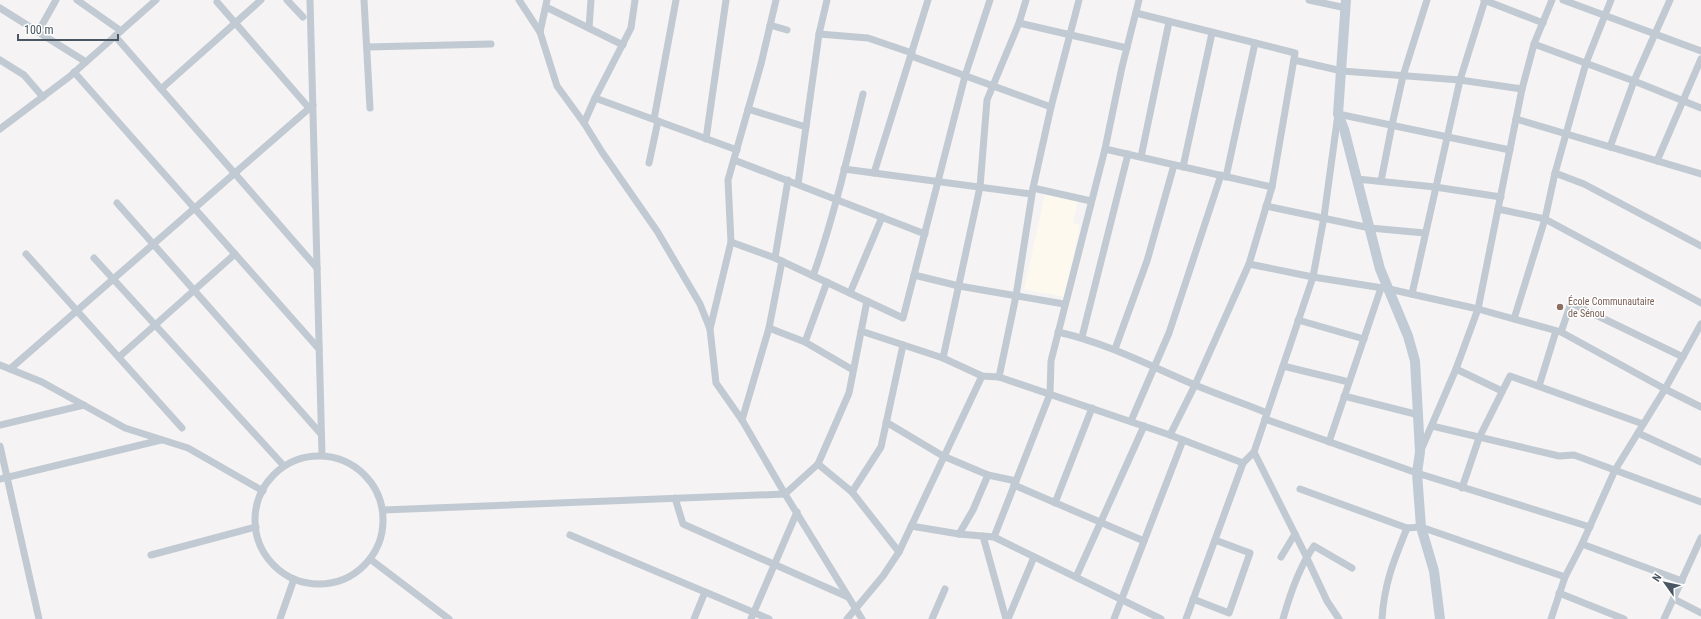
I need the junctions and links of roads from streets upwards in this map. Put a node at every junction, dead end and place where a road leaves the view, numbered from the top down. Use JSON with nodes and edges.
{"nodes":[{"id":1,"x":56,"y":0,"type":"edge"},
{"id":2,"x":77,"y":0,"type":"edge"},
{"id":3,"x":156,"y":0,"type":"edge"},
{"id":4,"x":261,"y":0,"type":"edge"},
{"id":5,"x":287,"y":0,"type":"edge"},
{"id":6,"x":310,"y":0,"type":"edge"},
{"id":7,"x":364,"y":0,"type":"edge"},
{"id":8,"x":519,"y":0,"type":"edge"},
{"id":9,"x":591,"y":0,"type":"edge"},
{"id":10,"x":635,"y":0,"type":"edge"},
{"id":11,"x":676,"y":0,"type":"edge"},
{"id":12,"x":726,"y":0,"type":"edge"},
{"id":13,"x":776,"y":0,"type":"edge"},
{"id":14,"x":827,"y":0,"type":"edge"},
{"id":15,"x":928,"y":0,"type":"edge"},
{"id":16,"x":990,"y":0,"type":"edge"},
{"id":17,"x":1026,"y":0,"type":"edge"},
{"id":18,"x":1080,"y":0,"type":"edge"},
{"id":19,"x":1139,"y":0,"type":"edge"},
{"id":20,"x":1309,"y":0,"type":"edge"},
{"id":21,"x":1426,"y":0,"type":"edge"},
{"id":22,"x":1552,"y":0,"type":"edge"},
{"id":23,"x":1563,"y":0,"type":"edge"},
{"id":24,"x":1611,"y":0,"type":"edge"},
{"id":25,"x":1670,"y":0,"type":"edge"},
{"id":26,"x":1488,"y":1,"type":"edge"},
{"id":27,"x":217,"y":2,"type":"dead end"},
{"id":28,"x":546,"y":4,"type":"edge"},
{"id":29,"x":1346,"y":4,"type":"edge"},
{"id":30,"x":0,"y":8,"type":"edge"},
{"id":31,"x":1136,"y":14,"type":"junction"},
{"id":32,"x":1605,"y":15,"type":"junction"},
{"id":33,"x":303,"y":17,"type":"dead end"},
{"id":34,"x":1169,"y":22,"type":"junction"},
{"id":35,"x":235,"y":23,"type":"junction"},
{"id":36,"x":1542,"y":23,"type":"junction"},
{"id":37,"x":1019,"y":24,"type":"junction"},
{"id":38,"x":770,"y":26,"type":"junction"},
{"id":39,"x":589,"y":28,"type":"junction"},
{"id":40,"x":787,"y":30,"type":"dead end"},
{"id":41,"x":121,"y":31,"type":"junction"},
{"id":42,"x":38,"y":32,"type":"junction"},
{"id":43,"x":540,"y":32,"type":"junction"},
{"id":44,"x":1212,"y":33,"type":"junction"},
{"id":45,"x":819,"y":34,"type":"junction"},
{"id":46,"x":1656,"y":34,"type":"junction"},
{"id":47,"x":1070,"y":35,"type":"junction"},
{"id":48,"x":115,"y":36,"type":"junction"},
{"id":49,"x":1255,"y":43,"type":"junction"},
{"id":50,"x":491,"y":44,"type":"dead end"},
{"id":51,"x":1534,"y":44,"type":"junction"},
{"id":52,"x":622,"y":45,"type":"junction"},
{"id":53,"x":367,"y":47,"type":"junction"},
{"id":54,"x":1127,"y":48,"type":"junction"},
{"id":55,"x":1701,"y":51,"type":"edge"},
{"id":56,"x":911,"y":54,"type":"junction"},
{"id":57,"x":1701,"y":58,"type":"edge"},
{"id":58,"x":0,"y":60,"type":"edge"},
{"id":59,"x":1294,"y":60,"type":"junction"},
{"id":60,"x":86,"y":62,"type":"junction"},
{"id":61,"x":1586,"y":63,"type":"junction"},
{"id":62,"x":1342,"y":71,"type":"junction"},
{"id":63,"x":74,"y":72,"type":"junction"},
{"id":64,"x":965,"y":76,"type":"junction"},
{"id":65,"x":1403,"y":76,"type":"junction"},
{"id":66,"x":1460,"y":80,"type":"junction"},
{"id":67,"x":1634,"y":81,"type":"junction"},
{"id":68,"x":992,"y":86,"type":"junction"},
{"id":69,"x":161,"y":89,"type":"junction"},
{"id":70,"x":1522,"y":89,"type":"junction"},
{"id":71,"x":863,"y":94,"type":"dead end"},
{"id":72,"x":42,"y":97,"type":"junction"},
{"id":73,"x":595,"y":98,"type":"junction"},
{"id":74,"x":1683,"y":100,"type":"junction"},
{"id":75,"x":311,"y":107,"type":"junction"},
{"id":76,"x":1051,"y":107,"type":"junction"},
{"id":77,"x":370,"y":108,"type":"dead end"},
{"id":78,"x":1701,"y":108,"type":"edge"},
{"id":79,"x":748,"y":109,"type":"junction"},
{"id":80,"x":1338,"y":114,"type":"junction"},
{"id":81,"x":1516,"y":119,"type":"junction"},
{"id":82,"x":656,"y":120,"type":"junction"},
{"id":83,"x":584,"y":123,"type":"junction"},
{"id":84,"x":1392,"y":125,"type":"junction"},
{"id":85,"x":806,"y":127,"type":"junction"},
{"id":86,"x":0,"y":129,"type":"edge"},
{"id":87,"x":1567,"y":134,"type":"junction"},
{"id":88,"x":1446,"y":136,"type":"junction"},
{"id":89,"x":706,"y":139,"type":"junction"},
{"id":90,"x":1610,"y":147,"type":"junction"},
{"id":91,"x":1105,"y":149,"type":"junction"},
{"id":92,"x":737,"y":150,"type":"junction"},
{"id":93,"x":1510,"y":150,"type":"junction"},
{"id":94,"x":1128,"y":154,"type":"junction"},
{"id":95,"x":1142,"y":157,"type":"junction"},
{"id":96,"x":734,"y":160,"type":"junction"},
{"id":97,"x":1657,"y":161,"type":"junction"},
{"id":98,"x":649,"y":163,"type":"dead end"},
{"id":99,"x":1174,"y":165,"type":"junction"},
{"id":100,"x":1183,"y":167,"type":"junction"},
{"id":101,"x":844,"y":169,"type":"junction"},
{"id":102,"x":234,"y":173,"type":"junction"},
{"id":103,"x":874,"y":173,"type":"junction"},
{"id":104,"x":1555,"y":173,"type":"junction"},
{"id":105,"x":1701,"y":174,"type":"edge"},
{"id":106,"x":1223,"y":176,"type":"junction"},
{"id":107,"x":1356,"y":179,"type":"junction"},
{"id":108,"x":788,"y":180,"type":"junction"},
{"id":109,"x":1381,"y":181,"type":"junction"},
{"id":110,"x":939,"y":182,"type":"junction"},
{"id":111,"x":798,"y":184,"type":"junction"},
{"id":112,"x":980,"y":187,"type":"junction"},
{"id":113,"x":1272,"y":187,"type":"junction"},
{"id":114,"x":1435,"y":187,"type":"junction"},
{"id":115,"x":1032,"y":191,"type":"junction"},
{"id":116,"x":1501,"y":196,"type":"junction"},
{"id":117,"x":836,"y":199,"type":"junction"},
{"id":118,"x":1091,"y":201,"type":"junction"},
{"id":119,"x":118,"y":203,"type":"dead end"},
{"id":120,"x":1266,"y":206,"type":"junction"},
{"id":121,"x":195,"y":208,"type":"junction"},
{"id":122,"x":1498,"y":210,"type":"junction"},
{"id":123,"x":882,"y":217,"type":"junction"},
{"id":124,"x":1324,"y":217,"type":"junction"},
{"id":125,"x":1545,"y":219,"type":"junction"},
{"id":126,"x":1370,"y":228,"type":"junction"},
{"id":127,"x":1425,"y":233,"type":"junction"},
{"id":128,"x":925,"y":234,"type":"junction"},
{"id":129,"x":731,"y":242,"type":"junction"},
{"id":130,"x":154,"y":244,"type":"junction"},
{"id":131,"x":1701,"y":246,"type":"edge"},
{"id":132,"x":26,"y":254,"type":"dead end"},
{"id":133,"x":235,"y":254,"type":"junction"},
{"id":134,"x":94,"y":258,"type":"dead end"},
{"id":135,"x":779,"y":259,"type":"junction"},
{"id":136,"x":1249,"y":264,"type":"junction"},
{"id":137,"x":317,"y":268,"type":"junction"},
{"id":138,"x":914,"y":275,"type":"junction"},
{"id":139,"x":813,"y":276,"type":"junction"},
{"id":140,"x":1313,"y":277,"type":"junction"},
{"id":141,"x":113,"y":279,"type":"junction"},
{"id":142,"x":827,"y":282,"type":"junction"},
{"id":143,"x":959,"y":286,"type":"junction"},
{"id":144,"x":1385,"y":288,"type":"junction"},
{"id":145,"x":194,"y":290,"type":"junction"},
{"id":146,"x":850,"y":293,"type":"junction"},
{"id":147,"x":1412,"y":294,"type":"junction"},
{"id":148,"x":1016,"y":296,"type":"junction"},
{"id":149,"x":867,"y":301,"type":"junction"},
{"id":150,"x":1701,"y":303,"type":"edge"},
{"id":151,"x":1064,"y":304,"type":"junction"},
{"id":152,"x":1478,"y":309,"type":"junction"},
{"id":153,"x":77,"y":311,"type":"junction"},
{"id":154,"x":1514,"y":319,"type":"junction"},
{"id":155,"x":1298,"y":320,"type":"junction"},
{"id":156,"x":1701,"y":324,"type":"edge"},
{"id":157,"x":155,"y":325,"type":"junction"},
{"id":158,"x":768,"y":328,"type":"junction"},
{"id":159,"x":710,"y":329,"type":"junction"},
{"id":160,"x":861,"y":331,"type":"junction"},
{"id":161,"x":1558,"y":331,"type":"junction"},
{"id":162,"x":1058,"y":332,"type":"junction"},
{"id":163,"x":1082,"y":337,"type":"junction"},
{"id":164,"x":1364,"y":339,"type":"junction"},
{"id":165,"x":805,"y":342,"type":"junction"},
{"id":166,"x":903,"y":345,"type":"junction"},
{"id":167,"x":1115,"y":349,"type":"junction"},
{"id":168,"x":319,"y":350,"type":"junction"},
{"id":169,"x":1683,"y":357,"type":"junction"},
{"id":170,"x":119,"y":358,"type":"junction"},
{"id":171,"x":943,"y":358,"type":"junction"},
{"id":172,"x":0,"y":365,"type":"edge"},
{"id":173,"x":1283,"y":366,"type":"junction"},
{"id":174,"x":1155,"y":367,"type":"junction"},
{"id":175,"x":10,"y":369,"type":"junction"},
{"id":176,"x":1456,"y":369,"type":"junction"},
{"id":177,"x":853,"y":370,"type":"junction"},
{"id":178,"x":982,"y":376,"type":"junction"},
{"id":179,"x":999,"y":377,"type":"junction"},
{"id":180,"x":1349,"y":382,"type":"junction"},
{"id":181,"x":1195,"y":385,"type":"junction"},
{"id":182,"x":1539,"y":386,"type":"junction"},
{"id":183,"x":1665,"y":389,"type":"junction"},
{"id":184,"x":1502,"y":391,"type":"junction"},
{"id":185,"x":1050,"y":394,"type":"junction"},
{"id":186,"x":1344,"y":396,"type":"junction"},
{"id":187,"x":84,"y":405,"type":"junction"},
{"id":188,"x":1701,"y":407,"type":"edge"},
{"id":189,"x":1092,"y":408,"type":"junction"},
{"id":190,"x":1419,"y":415,"type":"junction"},
{"id":191,"x":1266,"y":416,"type":"junction"},
{"id":192,"x":742,"y":420,"type":"junction"},
{"id":193,"x":886,"y":422,"type":"junction"},
{"id":194,"x":1131,"y":422,"type":"junction"},
{"id":195,"x":1643,"y":424,"type":"junction"},
{"id":196,"x":0,"y":425,"type":"edge"},
{"id":197,"x":1144,"y":426,"type":"junction"},
{"id":198,"x":1432,"y":426,"type":"junction"},
{"id":199,"x":182,"y":428,"type":"dead end"},
{"id":200,"x":1638,"y":433,"type":"junction"},
{"id":201,"x":321,"y":434,"type":"junction"},
{"id":202,"x":1170,"y":435,"type":"junction"},
{"id":203,"x":1479,"y":438,"type":"junction"},
{"id":204,"x":161,"y":440,"type":"junction"},
{"id":205,"x":1183,"y":440,"type":"junction"},
{"id":206,"x":1329,"y":442,"type":"junction"},
{"id":207,"x":0,"y":446,"type":"edge"},
{"id":208,"x":1254,"y":452,"type":"junction"},
{"id":209,"x":1420,"y":452,"type":"junction"},
{"id":210,"x":322,"y":455,"type":"junction"},
{"id":211,"x":943,"y":456,"type":"junction"},
{"id":212,"x":1701,"y":462,"type":"edge"},
{"id":213,"x":1243,"y":463,"type":"junction"},
{"id":214,"x":818,"y":464,"type":"junction"},
{"id":215,"x":284,"y":466,"type":"junction"},
{"id":216,"x":1615,"y":470,"type":"junction"},
{"id":217,"x":1417,"y":474,"type":"junction"},
{"id":218,"x":988,"y":475,"type":"junction"},
{"id":219,"x":4,"y":479,"type":"edge"},
{"id":220,"x":1015,"y":483,"type":"junction"},
{"id":221,"x":1462,"y":488,"type":"junction"},
{"id":222,"x":1300,"y":489,"type":"dead end"},
{"id":223,"x":262,"y":490,"type":"junction"},
{"id":224,"x":852,"y":492,"type":"junction"},
{"id":225,"x":785,"y":494,"type":"junction"},
{"id":226,"x":675,"y":498,"type":"junction"},
{"id":227,"x":1701,"y":502,"type":"edge"},
{"id":228,"x":1055,"y":503,"type":"junction"},
{"id":229,"x":383,"y":510,"type":"junction"},
{"id":230,"x":796,"y":512,"type":"junction"},
{"id":231,"x":1102,"y":523,"type":"junction"},
{"id":232,"x":911,"y":526,"type":"junction"},
{"id":233,"x":256,"y":527,"type":"junction"},
{"id":234,"x":1421,"y":527,"type":"junction"},
{"id":235,"x":1590,"y":527,"type":"junction"},
{"id":236,"x":1407,"y":528,"type":"junction"},
{"id":237,"x":959,"y":534,"type":"junction"},
{"id":238,"x":1295,"y":534,"type":"junction"},
{"id":239,"x":570,"y":535,"type":"dead end"},
{"id":240,"x":983,"y":536,"type":"junction"},
{"id":241,"x":994,"y":537,"type":"junction"},
{"id":242,"x":1701,"y":538,"type":"edge"},
{"id":243,"x":1215,"y":540,"type":"junction"},
{"id":244,"x":1144,"y":541,"type":"junction"},
{"id":245,"x":1582,"y":544,"type":"junction"},
{"id":246,"x":899,"y":552,"type":"junction"},
{"id":247,"x":151,"y":554,"type":"dead end"},
{"id":248,"x":1306,"y":556,"type":"junction"},
{"id":249,"x":1034,"y":557,"type":"junction"},
{"id":250,"x":1281,"y":557,"type":"dead end"},
{"id":251,"x":370,"y":559,"type":"junction"},
{"id":252,"x":774,"y":564,"type":"junction"},
{"id":253,"x":1352,"y":568,"type":"dead end"},
{"id":254,"x":1076,"y":577,"type":"junction"},
{"id":255,"x":1565,"y":577,"type":"junction"},
{"id":256,"x":294,"y":579,"type":"junction"},
{"id":257,"x":1682,"y":581,"type":"junction"},
{"id":258,"x":945,"y":589,"type":"dead end"},
{"id":259,"x":706,"y":592,"type":"junction"},
{"id":260,"x":1559,"y":593,"type":"junction"},
{"id":261,"x":849,"y":598,"type":"junction"},
{"id":262,"x":1193,"y":599,"type":"junction"},
{"id":263,"x":1674,"y":599,"type":"junction"},
{"id":264,"x":1121,"y":600,"type":"junction"},
{"id":265,"x":856,"y":608,"type":"junction"},
{"id":266,"x":1701,"y":613,"type":"edge"},
{"id":267,"x":753,"y":616,"type":"edge"},
{"id":268,"x":39,"y":619,"type":"edge"},
{"id":269,"x":280,"y":619,"type":"edge"},
{"id":270,"x":449,"y":619,"type":"edge"},
{"id":271,"x":694,"y":619,"type":"edge"},
{"id":272,"x":769,"y":619,"type":"edge"},
{"id":273,"x":847,"y":619,"type":"edge"},
{"id":274,"x":862,"y":619,"type":"edge"},
{"id":275,"x":932,"y":619,"type":"edge"},
{"id":276,"x":1007,"y":619,"type":"edge"},
{"id":277,"x":1114,"y":619,"type":"edge"},
{"id":278,"x":1161,"y":619,"type":"edge"},
{"id":279,"x":1186,"y":619,"type":"edge"},
{"id":280,"x":1283,"y":619,"type":"edge"},
{"id":281,"x":1339,"y":619,"type":"edge"},
{"id":282,"x":1382,"y":619,"type":"edge"},
{"id":283,"x":1440,"y":619,"type":"edge"},
{"id":284,"x":1551,"y":619,"type":"edge"},
{"id":285,"x":1624,"y":619,"type":"edge"},
{"id":286,"x":1664,"y":619,"type":"edge"}],
"edges":[{"from":1,"to":42,"type":"street"},
{"from":2,"to":41,"type":"street"},
{"from":3,"to":41,"type":"street"},
{"from":4,"to":35,"type":"street"},
{"from":5,"to":33,"type":"street"},
{"from":6,"to":75,"type":"street"},
{"from":7,"to":53,"type":"street"},
{"from":8,"to":43,"type":"street"},
{"from":9,"to":39,"type":"street"},
{"from":10,"to":52,"type":"street"},
{"from":11,"to":82,"type":"street"},
{"from":12,"to":89,"type":"street"},
{"from":13,"to":38,"type":"street"},
{"from":14,"to":45,"type":"street"},
{"from":15,"to":56,"type":"street"},
{"from":16,"to":64,"type":"street"},
{"from":17,"to":37,"type":"street"},
{"from":18,"to":47,"type":"street"},
{"from":19,"to":31,"type":"street"},
{"from":20,"to":29,"type":"street"},
{"from":21,"to":65,"type":"street"},
{"from":22,"to":36,"type":"street"},
{"from":23,"to":32,"type":"street"},
{"from":24,"to":32,"type":"street"},
{"from":25,"to":46,"type":"street"},
{"from":26,"to":36,"type":"street"},
{"from":26,"to":66,"type":"street"},
{"from":27,"to":35,"type":"street"},
{"from":28,"to":39,"type":"street"},
{"from":28,"to":43,"type":"street"},
{"from":29,"to":62,"type":"street"},
{"from":30,"to":42,"type":"street"},
{"from":31,"to":34,"type":"street"},
{"from":31,"to":54,"type":"street"},
{"from":32,"to":46,"type":"street"},
{"from":32,"to":61,"type":"street"},
{"from":34,"to":44,"type":"street"},
{"from":34,"to":95,"type":"street"},
{"from":35,"to":69,"type":"street"},
{"from":35,"to":75,"type":"street"},
{"from":36,"to":51,"type":"street"},
{"from":37,"to":47,"type":"street"},
{"from":37,"to":68,"type":"street"},
{"from":38,"to":40,"type":"street"},
{"from":38,"to":79,"type":"street"},
{"from":39,"to":52,"type":"street"},
{"from":41,"to":48,"type":"street"},
{"from":42,"to":60,"type":"street"},
{"from":43,"to":83,"type":"street"},
{"from":44,"to":49,"type":"street"},
{"from":44,"to":100,"type":"street"},
{"from":45,"to":56,"type":"street"},
{"from":45,"to":85,"type":"street"},
{"from":46,"to":55,"type":"street"},
{"from":46,"to":67,"type":"street"},
{"from":47,"to":54,"type":"street"},
{"from":47,"to":76,"type":"street"},
{"from":48,"to":60,"type":"street"},
{"from":48,"to":69,"type":"street"},
{"from":49,"to":59,"type":"street"},
{"from":49,"to":106,"type":"street"},
{"from":50,"to":53,"type":"street"},
{"from":51,"to":61,"type":"street"},
{"from":51,"to":70,"type":"street"},
{"from":52,"to":73,"type":"street"},
{"from":53,"to":77,"type":"street"},
{"from":54,"to":91,"type":"street"},
{"from":56,"to":64,"type":"street"},
{"from":56,"to":103,"type":"street"},
{"from":57,"to":74,"type":"street"},
{"from":58,"to":72,"type":"street"},
{"from":59,"to":62,"type":"street"},
{"from":59,"to":113,"type":"street"},
{"from":60,"to":63,"type":"street"},
{"from":61,"to":67,"type":"street"},
{"from":61,"to":87,"type":"street"},
{"from":62,"to":65,"type":"street"},
{"from":62,"to":80,"type":"street"},
{"from":63,"to":72,"type":"street"},
{"from":63,"to":121,"type":"street"},
{"from":64,"to":68,"type":"street"},
{"from":64,"to":110,"type":"street"},
{"from":65,"to":66,"type":"street"},
{"from":65,"to":84,"type":"street"},
{"from":66,"to":70,"type":"street"},
{"from":66,"to":88,"type":"street"},
{"from":67,"to":74,"type":"street"},
{"from":67,"to":90,"type":"street"},
{"from":68,"to":76,"type":"street"},
{"from":68,"to":112,"type":"street"},
{"from":69,"to":102,"type":"street"},
{"from":70,"to":81,"type":"street"},
{"from":71,"to":101,"type":"street"},
{"from":72,"to":86,"type":"street"},
{"from":73,"to":82,"type":"street"},
{"from":73,"to":83,"type":"street"},
{"from":74,"to":78,"type":"street"},
{"from":74,"to":97,"type":"street"},
{"from":75,"to":102,"type":"street"},
{"from":75,"to":137,"type":"street"},
{"from":76,"to":115,"type":"street"},
{"from":79,"to":85,"type":"street"},
{"from":79,"to":92,"type":"street"},
{"from":80,"to":84,"type":"street"},
{"from":80,"to":107,"type":"street"},
{"from":80,"to":124,"type":"street"},
{"from":81,"to":87,"type":"street"},
{"from":81,"to":93,"type":"street"},
{"from":82,"to":89,"type":"street"},
{"from":82,"to":98,"type":"street"},
{"from":83,"to":159,"type":"street"},
{"from":84,"to":88,"type":"street"},
{"from":84,"to":109,"type":"street"},
{"from":85,"to":111,"type":"street"},
{"from":87,"to":90,"type":"street"},
{"from":87,"to":104,"type":"street"},
{"from":88,"to":93,"type":"street"},
{"from":88,"to":114,"type":"street"},
{"from":89,"to":92,"type":"street"},
{"from":90,"to":97,"type":"street"},
{"from":91,"to":94,"type":"street"},
{"from":91,"to":118,"type":"street"},
{"from":92,"to":96,"type":"street"},
{"from":93,"to":116,"type":"street"},
{"from":94,"to":95,"type":"street"},
{"from":94,"to":163,"type":"street"},
{"from":95,"to":99,"type":"street"},
{"from":96,"to":108,"type":"street"},
{"from":96,"to":129,"type":"street"},
{"from":97,"to":105,"type":"street"},
{"from":99,"to":100,"type":"street"},
{"from":99,"to":167,"type":"street"},
{"from":100,"to":106,"type":"street"},
{"from":101,"to":103,"type":"street"},
{"from":101,"to":117,"type":"street"},
{"from":102,"to":121,"type":"street"},
{"from":102,"to":137,"type":"street"},
{"from":103,"to":110,"type":"street"},
{"from":104,"to":125,"type":"street"},
{"from":104,"to":131,"type":"street"},
{"from":106,"to":113,"type":"street"},
{"from":106,"to":174,"type":"street"},
{"from":107,"to":109,"type":"street"},
{"from":107,"to":126,"type":"street"},
{"from":108,"to":111,"type":"street"},
{"from":108,"to":135,"type":"street"},
{"from":109,"to":114,"type":"street"},
{"from":110,"to":112,"type":"street"},
{"from":110,"to":128,"type":"street"},
{"from":111,"to":117,"type":"street"},
{"from":112,"to":115,"type":"street"},
{"from":112,"to":143,"type":"street"},
{"from":113,"to":120,"type":"street"},
{"from":114,"to":116,"type":"street"},
{"from":114,"to":127,"type":"street"},
{"from":115,"to":118,"type":"street"},
{"from":115,"to":148,"type":"street"},
{"from":116,"to":122,"type":"street"},
{"from":117,"to":123,"type":"street"},
{"from":117,"to":139,"type":"street"},
{"from":118,"to":151,"type":"street"},
{"from":119,"to":130,"type":"street"},
{"from":120,"to":124,"type":"street"},
{"from":120,"to":136,"type":"street"},
{"from":121,"to":130,"type":"street"},
{"from":121,"to":133,"type":"street"},
{"from":122,"to":125,"type":"street"},
{"from":122,"to":152,"type":"street"},
{"from":123,"to":128,"type":"street"},
{"from":123,"to":146,"type":"street"},
{"from":124,"to":126,"type":"street"},
{"from":124,"to":140,"type":"street"},
{"from":125,"to":150,"type":"street"},
{"from":125,"to":154,"type":"street"},
{"from":126,"to":127,"type":"street"},
{"from":126,"to":144,"type":"street"},
{"from":127,"to":147,"type":"street"},
{"from":128,"to":138,"type":"street"},
{"from":129,"to":135,"type":"street"},
{"from":129,"to":159,"type":"street"},
{"from":130,"to":141,"type":"street"},
{"from":130,"to":145,"type":"street"},
{"from":132,"to":153,"type":"street"},
{"from":133,"to":145,"type":"street"},
{"from":133,"to":168,"type":"street"},
{"from":134,"to":141,"type":"street"},
{"from":135,"to":139,"type":"street"},
{"from":135,"to":158,"type":"street"},
{"from":136,"to":140,"type":"street"},
{"from":136,"to":181,"type":"street"},
{"from":137,"to":168,"type":"street"},
{"from":138,"to":143,"type":"street"},
{"from":138,"to":149,"type":"street"},
{"from":139,"to":142,"type":"street"},
{"from":140,"to":144,"type":"street"},
{"from":140,"to":155,"type":"street"},
{"from":141,"to":153,"type":"street"},
{"from":141,"to":157,"type":"street"},
{"from":142,"to":146,"type":"street"},
{"from":142,"to":165,"type":"street"},
{"from":143,"to":148,"type":"street"},
{"from":143,"to":171,"type":"street"},
{"from":144,"to":147,"type":"street"},
{"from":144,"to":164,"type":"street"},
{"from":144,"to":190,"type":"street"},
{"from":145,"to":157,"type":"street"},
{"from":145,"to":201,"type":"street"},
{"from":146,"to":149,"type":"street"},
{"from":147,"to":152,"type":"street"},
{"from":148,"to":151,"type":"street"},
{"from":148,"to":179,"type":"street"},
{"from":149,"to":160,"type":"street"},
{"from":151,"to":162,"type":"street"},
{"from":152,"to":154,"type":"street"},
{"from":152,"to":176,"type":"street"},
{"from":153,"to":170,"type":"street"},
{"from":153,"to":175,"type":"street"},
{"from":154,"to":161,"type":"street"},
{"from":155,"to":164,"type":"street"},
{"from":155,"to":173,"type":"street"},
{"from":156,"to":169,"type":"street"},
{"from":157,"to":170,"type":"street"},
{"from":157,"to":215,"type":"street"},
{"from":158,"to":165,"type":"street"},
{"from":158,"to":192,"type":"street"},
{"from":159,"to":192,"type":"street"},
{"from":160,"to":166,"type":"street"},
{"from":160,"to":177,"type":"street"},
{"from":161,"to":169,"type":"street"},
{"from":161,"to":182,"type":"street"},
{"from":161,"to":183,"type":"street"},
{"from":162,"to":163,"type":"street"},
{"from":162,"to":185,"type":"street"},
{"from":163,"to":167,"type":"street"},
{"from":164,"to":180,"type":"street"},
{"from":165,"to":177,"type":"street"},
{"from":166,"to":171,"type":"street"},
{"from":166,"to":193,"type":"street"},
{"from":167,"to":174,"type":"street"},
{"from":168,"to":201,"type":"street"},
{"from":169,"to":183,"type":"street"},
{"from":170,"to":199,"type":"street"},
{"from":171,"to":178,"type":"street"},
{"from":172,"to":175,"type":"street"},
{"from":173,"to":180,"type":"street"},
{"from":173,"to":191,"type":"street"},
{"from":174,"to":181,"type":"street"},
{"from":174,"to":194,"type":"street"},
{"from":175,"to":187,"type":"street"},
{"from":176,"to":184,"type":"street"},
{"from":176,"to":198,"type":"street"},
{"from":177,"to":214,"type":"street"},
{"from":178,"to":179,"type":"street"},
{"from":178,"to":211,"type":"street"},
{"from":179,"to":185,"type":"street"},
{"from":180,"to":186,"type":"street"},
{"from":181,"to":191,"type":"street"},
{"from":181,"to":202,"type":"street"},
{"from":182,"to":184,"type":"street"},
{"from":182,"to":195,"type":"street"},
{"from":183,"to":188,"type":"street"},
{"from":183,"to":195,"type":"street"},
{"from":184,"to":203,"type":"street"},
{"from":185,"to":189,"type":"street"},
{"from":185,"to":220,"type":"street"},
{"from":186,"to":190,"type":"street"},
{"from":186,"to":206,"type":"street"},
{"from":187,"to":196,"type":"street"},
{"from":187,"to":204,"type":"street"},
{"from":189,"to":194,"type":"street"},
{"from":189,"to":228,"type":"street"},
{"from":190,"to":209,"type":"street"},
{"from":191,"to":206,"type":"street"},
{"from":191,"to":208,"type":"street"},
{"from":192,"to":225,"type":"street"},
{"from":193,"to":211,"type":"street"},
{"from":193,"to":224,"type":"street"},
{"from":194,"to":197,"type":"street"},
{"from":195,"to":200,"type":"street"},
{"from":197,"to":202,"type":"street"},
{"from":197,"to":231,"type":"street"},
{"from":198,"to":203,"type":"street"},
{"from":198,"to":209,"type":"street"},
{"from":200,"to":212,"type":"street"},
{"from":200,"to":216,"type":"street"},
{"from":201,"to":210,"type":"street"},
{"from":202,"to":205,"type":"street"},
{"from":203,"to":216,"type":"street"},
{"from":203,"to":221,"type":"street"},
{"from":204,"to":219,"type":"street"},
{"from":204,"to":223,"type":"street"},
{"from":205,"to":213,"type":"street"},
{"from":205,"to":244,"type":"street"},
{"from":206,"to":217,"type":"street"},
{"from":207,"to":219,"type":"street"},
{"from":208,"to":213,"type":"street"},
{"from":208,"to":238,"type":"street"},
{"from":209,"to":217,"type":"street"},
{"from":210,"to":215,"type":"street"},
{"from":210,"to":229,"type":"street"},
{"from":211,"to":218,"type":"street"},
{"from":211,"to":232,"type":"street"},
{"from":213,"to":243,"type":"street"},
{"from":214,"to":224,"type":"street"},
{"from":214,"to":225,"type":"street"},
{"from":215,"to":223,"type":"street"},
{"from":216,"to":227,"type":"street"},
{"from":216,"to":235,"type":"street"},
{"from":217,"to":221,"type":"street"},
{"from":217,"to":234,"type":"street"},
{"from":218,"to":220,"type":"street"},
{"from":218,"to":237,"type":"street"},
{"from":219,"to":268,"type":"street"},
{"from":220,"to":228,"type":"street"},
{"from":220,"to":241,"type":"street"},
{"from":221,"to":235,"type":"street"},
{"from":222,"to":236,"type":"street"},
{"from":223,"to":233,"type":"street"},
{"from":224,"to":246,"type":"street"},
{"from":225,"to":226,"type":"street"},
{"from":225,"to":230,"type":"street"},
{"from":226,"to":229,"type":"street"},
{"from":226,"to":252,"type":"street"},
{"from":228,"to":231,"type":"street"},
{"from":229,"to":251,"type":"street"},
{"from":230,"to":252,"type":"street"},
{"from":230,"to":261,"type":"street"},
{"from":231,"to":244,"type":"street"},
{"from":231,"to":254,"type":"street"},
{"from":232,"to":237,"type":"street"},
{"from":232,"to":246,"type":"street"},
{"from":233,"to":247,"type":"street"},
{"from":233,"to":256,"type":"street"},
{"from":234,"to":236,"type":"street"},
{"from":234,"to":255,"type":"street"},
{"from":234,"to":283,"type":"street"},
{"from":235,"to":245,"type":"street"},
{"from":236,"to":282,"type":"street"},
{"from":237,"to":240,"type":"street"},
{"from":238,"to":248,"type":"street"},
{"from":238,"to":250,"type":"street"},
{"from":239,"to":259,"type":"street"},
{"from":240,"to":241,"type":"street"},
{"from":240,"to":276,"type":"street"},
{"from":241,"to":249,"type":"street"},
{"from":242,"to":257,"type":"street"},
{"from":243,"to":262,"type":"street"},
{"from":243,"to":262,"type":"street"},
{"from":244,"to":264,"type":"street"},
{"from":245,"to":255,"type":"street"},
{"from":245,"to":257,"type":"street"},
{"from":246,"to":265,"type":"street"},
{"from":248,"to":253,"type":"street"},
{"from":248,"to":280,"type":"street"},
{"from":248,"to":281,"type":"street"},
{"from":249,"to":254,"type":"street"},
{"from":249,"to":276,"type":"street"},
{"from":251,"to":256,"type":"street"},
{"from":251,"to":270,"type":"street"},
{"from":252,"to":261,"type":"street"},
{"from":252,"to":267,"type":"street"},
{"from":254,"to":264,"type":"street"},
{"from":255,"to":260,"type":"street"},
{"from":256,"to":269,"type":"street"},
{"from":257,"to":263,"type":"street"},
{"from":258,"to":275,"type":"street"},
{"from":259,"to":267,"type":"street"},
{"from":259,"to":271,"type":"street"},
{"from":260,"to":284,"type":"street"},
{"from":260,"to":285,"type":"street"},
{"from":261,"to":265,"type":"street"},
{"from":262,"to":279,"type":"street"},
{"from":263,"to":266,"type":"street"},
{"from":263,"to":286,"type":"street"},
{"from":264,"to":277,"type":"street"},
{"from":264,"to":278,"type":"street"},
{"from":265,"to":273,"type":"street"},
{"from":265,"to":274,"type":"street"},
{"from":267,"to":272,"type":"street"}]}
